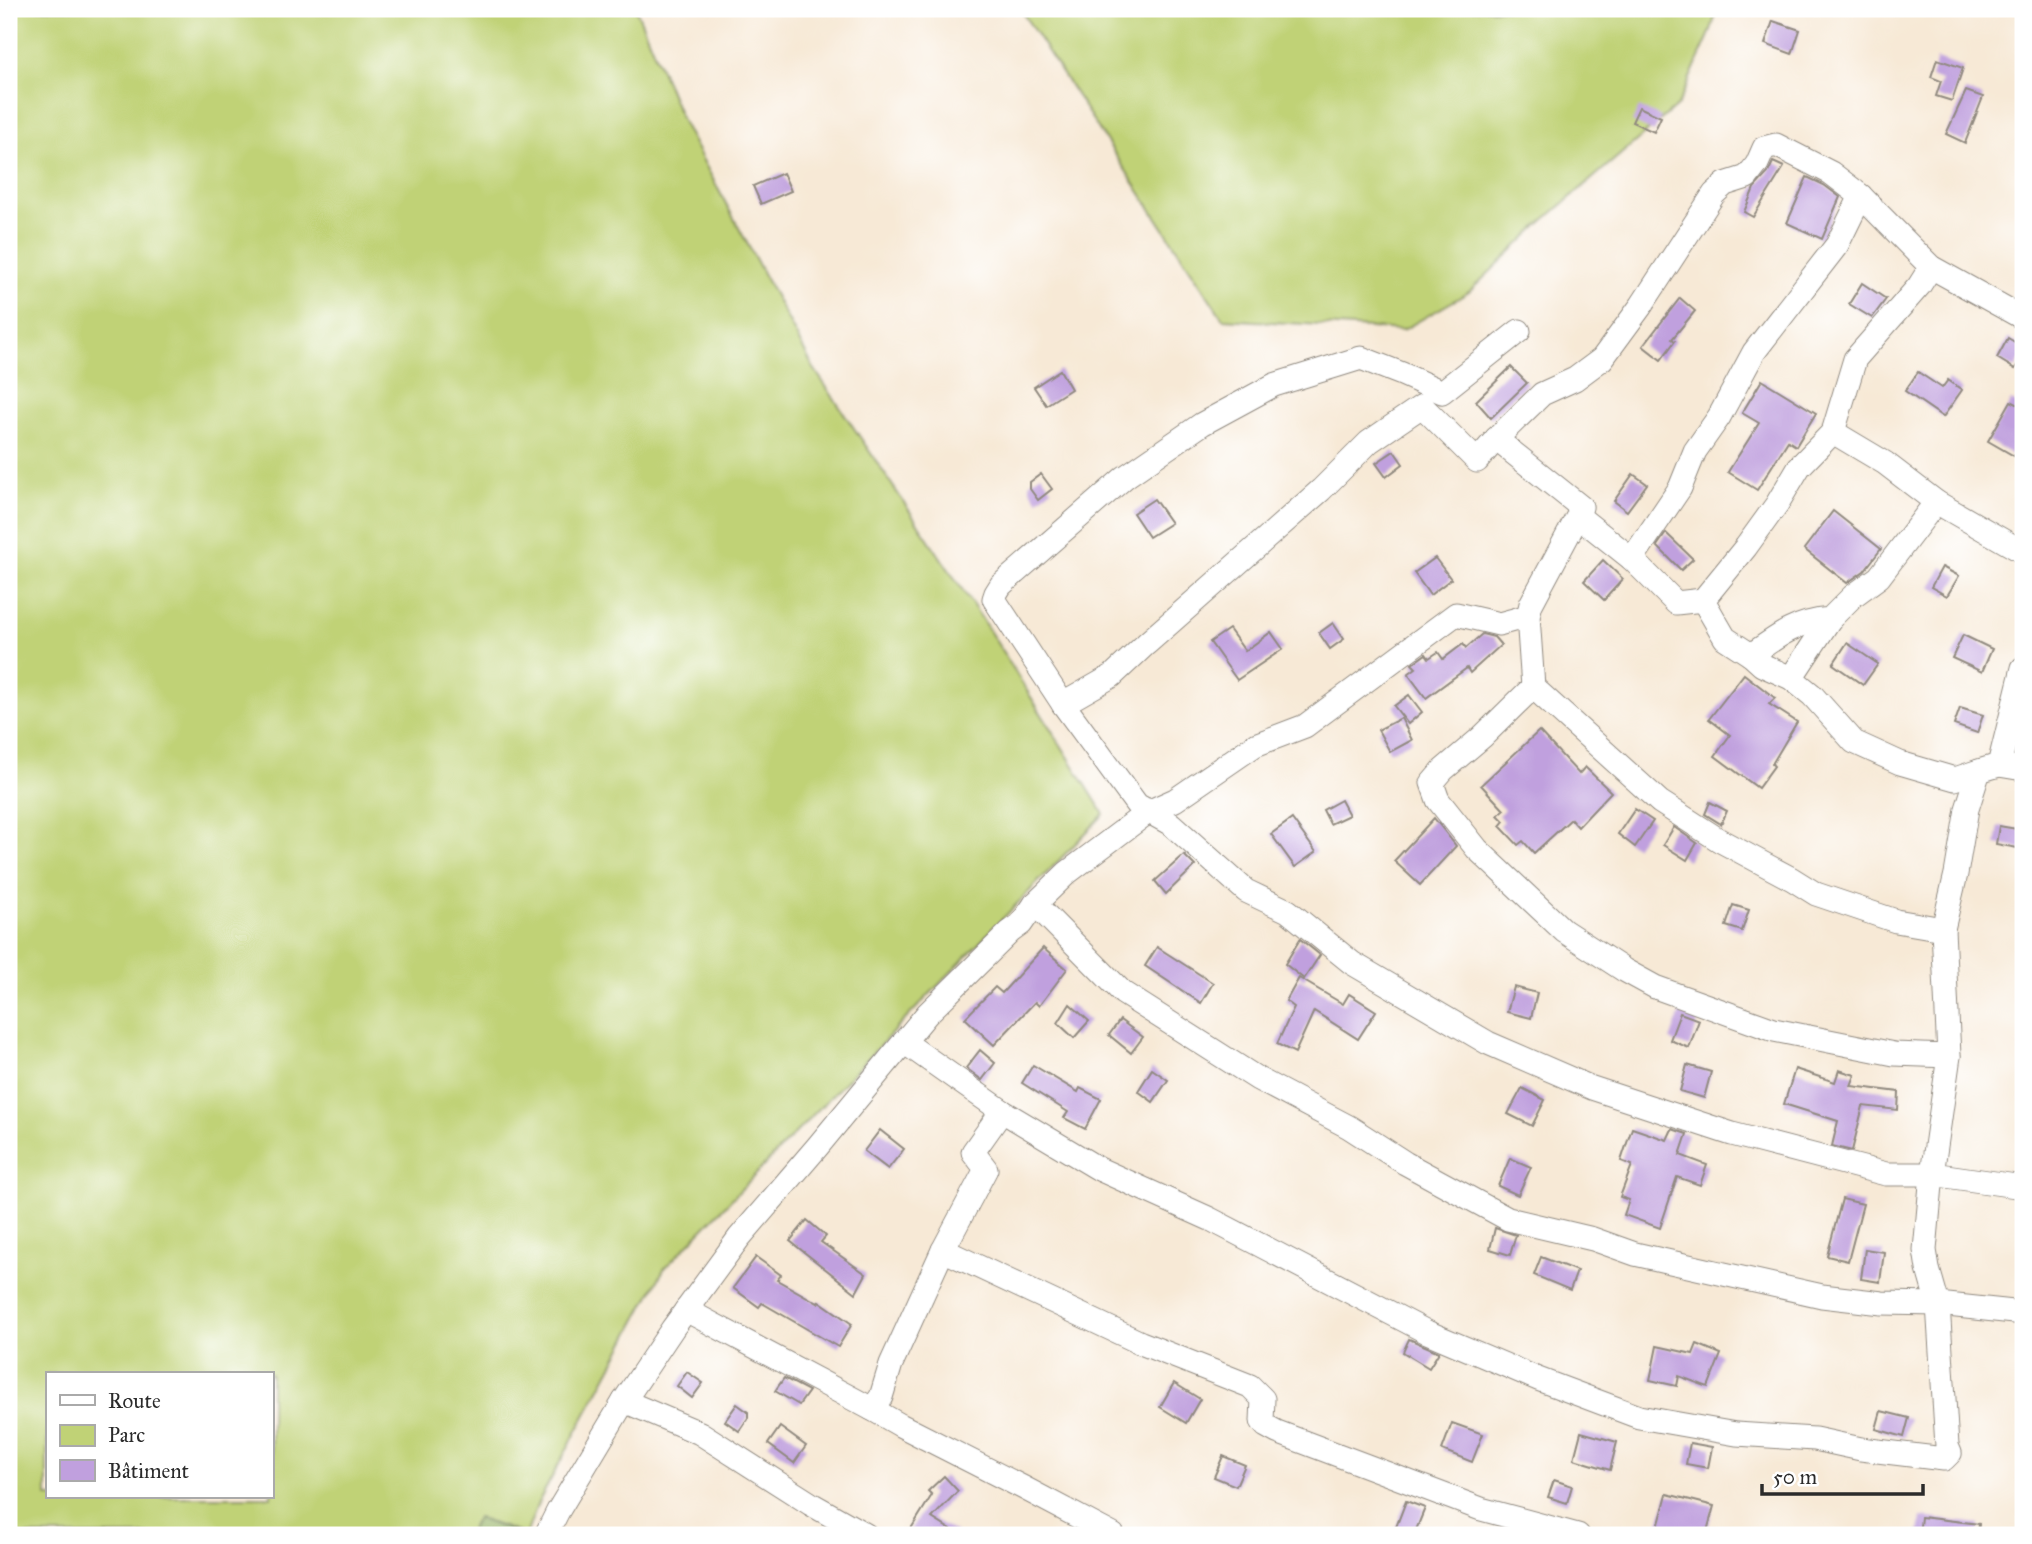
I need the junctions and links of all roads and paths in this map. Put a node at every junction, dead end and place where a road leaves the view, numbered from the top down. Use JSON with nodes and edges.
{"nodes":[{"id":1,"x":1860,"y":196,"type":"junction"},
{"id":2,"x":1931,"y":267,"type":"junction"},
{"id":3,"x":2023,"y":318,"type":"edge"},
{"id":4,"x":1519,"y":331,"type":"dead end"},
{"id":5,"x":1442,"y":393,"type":"junction"},
{"id":6,"x":1422,"y":406,"type":"junction"},
{"id":7,"x":1833,"y":432,"type":"junction"},
{"id":8,"x":1496,"y":439,"type":"junction"},
{"id":9,"x":1936,"y":502,"type":"junction"},
{"id":10,"x":1578,"y":516,"type":"junction"},
{"id":11,"x":2023,"y":552,"type":"edge"},
{"id":12,"x":1632,"y":559,"type":"junction"},
{"id":13,"x":1703,"y":600,"type":"junction"},
{"id":14,"x":1528,"y":616,"type":"junction"},
{"id":15,"x":1830,"y":619,"type":"junction"},
{"id":16,"x":1751,"y":654,"type":"junction"},
{"id":17,"x":2023,"y":668,"type":"edge"},
{"id":18,"x":1791,"y":678,"type":"junction"},
{"id":19,"x":1533,"y":687,"type":"junction"},
{"id":20,"x":1063,"y":704,"type":"junction"},
{"id":21,"x":1989,"y":768,"type":"junction"},
{"id":22,"x":2023,"y":769,"type":"edge"},
{"id":23,"x":1149,"y":812,"type":"junction"},
{"id":24,"x":1035,"y":904,"type":"junction"},
{"id":25,"x":1943,"y":929,"type":"junction"},
{"id":26,"x":904,"y":1042,"type":"junction"},
{"id":27,"x":1949,"y":1056,"type":"junction"},
{"id":28,"x":1002,"y":1111,"type":"junction"},
{"id":29,"x":1932,"y":1174,"type":"junction"},
{"id":30,"x":2023,"y":1187,"type":"edge"},
{"id":31,"x":943,"y":1250,"type":"junction"},
{"id":32,"x":1938,"y":1304,"type":"junction"},
{"id":33,"x":686,"y":1310,"type":"junction"},
{"id":34,"x":2023,"y":1313,"type":"edge"},
{"id":35,"x":624,"y":1401,"type":"junction"},
{"id":36,"x":872,"y":1409,"type":"junction"},
{"id":37,"x":547,"y":1535,"type":"edge"},
{"id":38,"x":866,"y":1535,"type":"edge"},
{"id":39,"x":1113,"y":1535,"type":"edge"},
{"id":40,"x":1578,"y":1535,"type":"edge"}],
"edges":[{"from":1,"to":2,"type":"street"},
{"from":1,"to":8,"type":"street"},
{"from":1,"to":12,"type":"street"},
{"from":2,"to":3,"type":"street"},
{"from":2,"to":7,"type":"street"},
{"from":4,"to":5,"type":"street"},
{"from":5,"to":6,"type":"street"},
{"from":5,"to":20,"type":"street"},
{"from":6,"to":8,"type":"street"},
{"from":6,"to":20,"type":"street"},
{"from":7,"to":9,"type":"street"},
{"from":7,"to":13,"type":"street"},
{"from":8,"to":10,"type":"street"},
{"from":9,"to":11,"type":"street"},
{"from":9,"to":15,"type":"street"},
{"from":10,"to":12,"type":"street"},
{"from":10,"to":14,"type":"street"},
{"from":12,"to":13,"type":"street"},
{"from":13,"to":16,"type":"street"},
{"from":14,"to":19,"type":"street"},
{"from":14,"to":23,"type":"street"},
{"from":15,"to":16,"type":"street"},
{"from":15,"to":18,"type":"street"},
{"from":16,"to":18,"type":"street"},
{"from":17,"to":21,"type":"street"},
{"from":18,"to":21,"type":"street"},
{"from":19,"to":25,"type":"street"},
{"from":19,"to":27,"type":"street"},
{"from":20,"to":23,"type":"street"},
{"from":21,"to":22,"type":"street"},
{"from":21,"to":25,"type":"street"},
{"from":23,"to":24,"type":"street"},
{"from":23,"to":29,"type":"street"},
{"from":24,"to":26,"type":"street"},
{"from":24,"to":32,"type":"street"},
{"from":25,"to":27,"type":"street"},
{"from":26,"to":28,"type":"street"},
{"from":26,"to":33,"type":"street"},
{"from":27,"to":29,"type":"street"},
{"from":28,"to":31,"type":"street"},
{"from":28,"to":32,"type":"street"},
{"from":29,"to":30,"type":"street"},
{"from":29,"to":32,"type":"street"},
{"from":31,"to":36,"type":"street"},
{"from":31,"to":40,"type":"street"},
{"from":32,"to":34,"type":"street"},
{"from":33,"to":35,"type":"street"},
{"from":33,"to":36,"type":"street"},
{"from":35,"to":37,"type":"street"},
{"from":35,"to":38,"type":"street"},
{"from":36,"to":39,"type":"street"}]}
